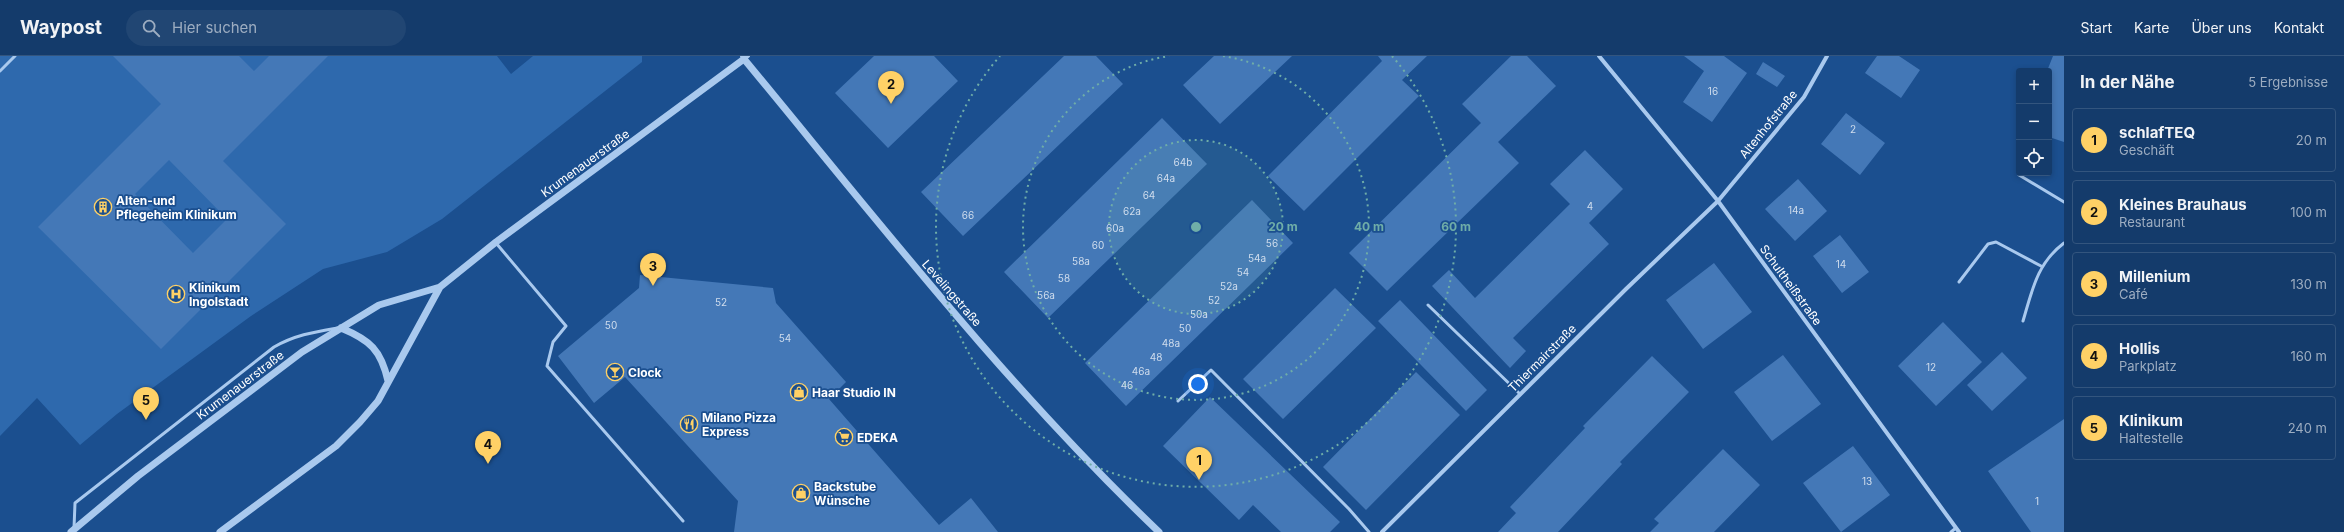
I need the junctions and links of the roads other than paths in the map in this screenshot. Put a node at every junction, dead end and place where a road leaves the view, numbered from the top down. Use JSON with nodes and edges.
{"nodes":[{"id":1,"x":15,"y":56,"type":"edge"},
{"id":2,"x":1599,"y":56,"type":"edge"},
{"id":3,"x":1827,"y":56,"type":"edge"},
{"id":4,"x":745,"y":57,"type":"edge"},
{"id":5,"x":0,"y":70,"type":"edge"},
{"id":6,"x":2021,"y":176,"type":"edge"},
{"id":7,"x":1718,"y":201,"type":"junction"},
{"id":8,"x":2064,"y":202,"type":"edge"},
{"id":9,"x":496,"y":242,"type":"junction"},
{"id":10,"x":2064,"y":243,"type":"edge"},
{"id":11,"x":2041,"y":266,"type":"junction"},
{"id":12,"x":1959,"y":282,"type":"dead end"},
{"id":13,"x":440,"y":287,"type":"junction"},
{"id":14,"x":1428,"y":305,"type":"dead end"},
{"id":15,"x":2024,"y":321,"type":"dead end"},
{"id":16,"x":341,"y":328,"type":"junction"},
{"id":17,"x":388,"y":381,"type":"junction"},
{"id":18,"x":1520,"y":394,"type":"junction"},
{"id":19,"x":1178,"y":401,"type":"dead end"},
{"id":20,"x":683,"y":521,"type":"dead end"},
{"id":21,"x":1957,"y":530,"type":"edge"},
{"id":22,"x":73,"y":531,"type":"edge"},
{"id":23,"x":220,"y":532,"type":"edge"},
{"id":24,"x":1159,"y":532,"type":"edge"},
{"id":25,"x":1369,"y":532,"type":"edge"},
{"id":26,"x":1382,"y":532,"type":"edge"},
{"id":27,"x":1951,"y":532,"type":"edge"}],
"edges":[{"from":1,"to":5,"type":"lane"},
{"from":2,"to":7,"type":"street","name":"Schultheißstraße"},
{"from":3,"to":7,"type":"street","name":"Altenhofstraße"},
{"from":4,"to":9,"type":"street","name":"Krumenauerstraße"},
{"from":4,"to":24,"type":"street","name":"Levelingstraße"},
{"from":6,"to":8,"type":"lane"},
{"from":7,"to":18,"type":"street","name":"Thiermairstraße"},
{"from":7,"to":21,"type":"street","name":"Schultheißstraße"},
{"from":9,"to":13,"type":"street","name":"Krumenauerstraße"},
{"from":9,"to":20,"type":"lane"},
{"from":10,"to":11,"type":"lane"},
{"from":11,"to":12,"type":"lane"},
{"from":11,"to":15,"type":"lane"},
{"from":13,"to":16,"type":"street","name":"Krumenauerstraße"},
{"from":13,"to":17,"type":"street","name":"Krumenauerstraße"},
{"from":14,"to":18,"type":"lane"},
{"from":16,"to":17,"type":"street"},
{"from":16,"to":22,"type":"street","name":"Krumenauerstraße"},
{"from":16,"to":22,"type":"lane"},
{"from":17,"to":23,"type":"street","name":"Krumenauerstraße"},
{"from":18,"to":26,"type":"street","name":"Thiermairstraße"},
{"from":19,"to":25,"type":"lane"},
{"from":21,"to":27,"type":"lane"}]}
